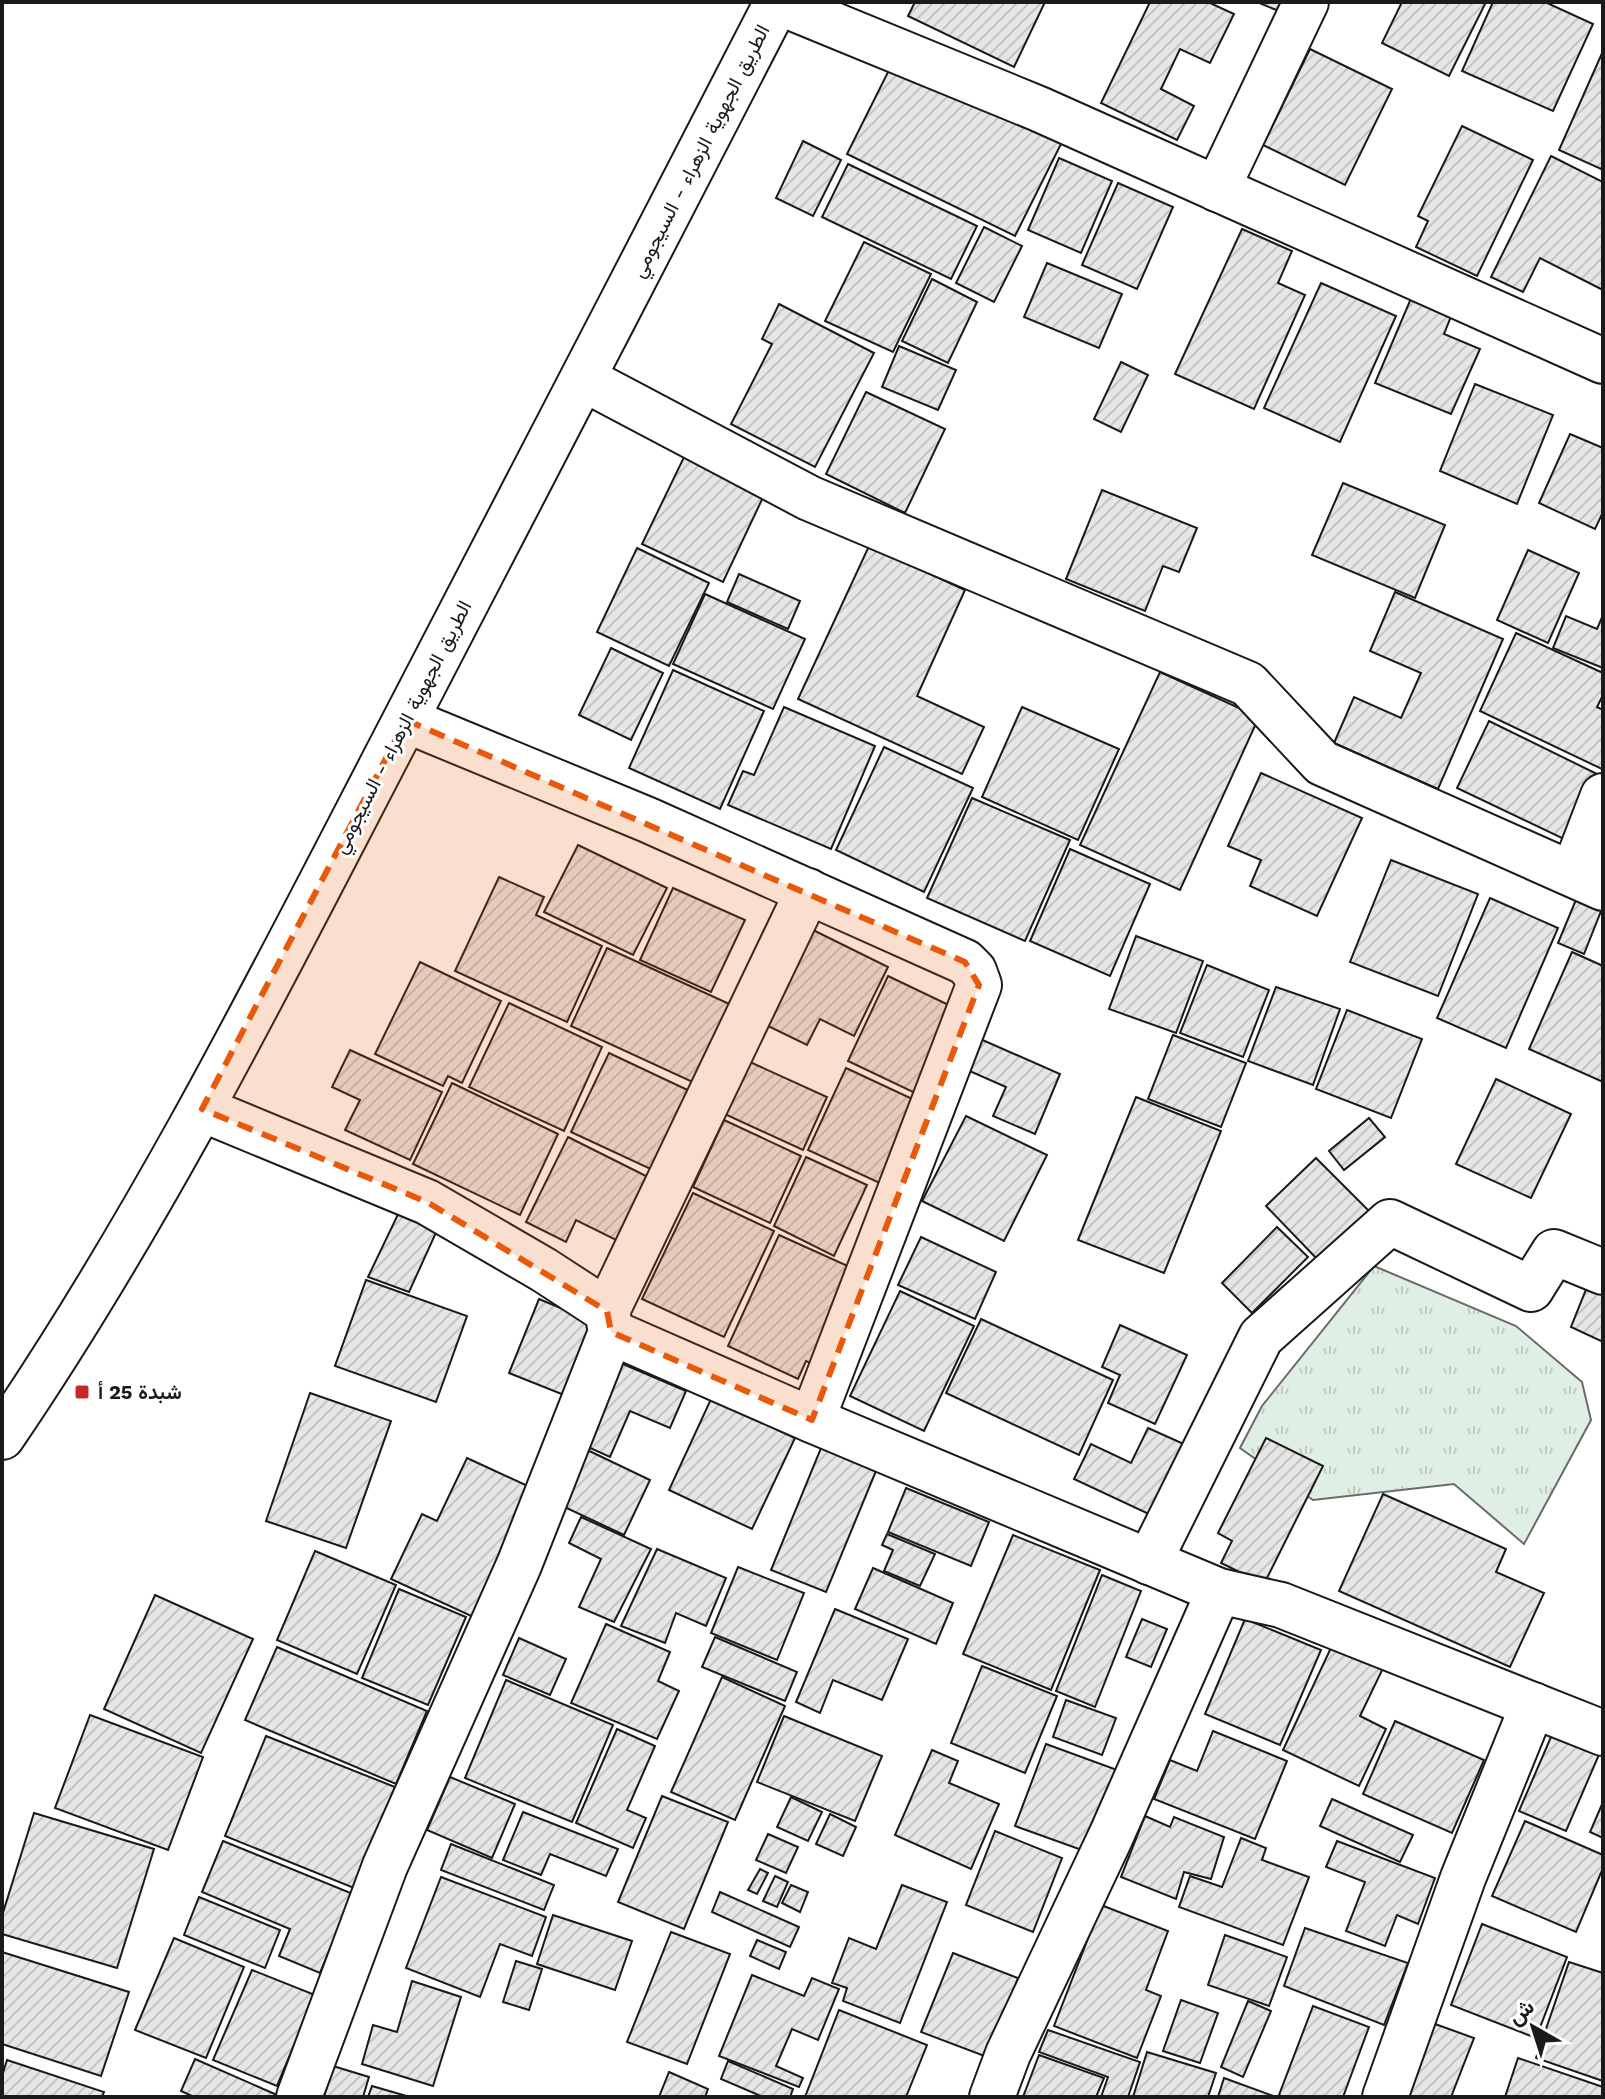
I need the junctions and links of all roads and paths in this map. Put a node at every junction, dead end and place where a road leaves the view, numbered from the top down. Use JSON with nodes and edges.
{"nodes":[{"id":1,"x":777,"y":2,"type":"edge"},
{"id":2,"x":1306,"y":2,"type":"edge"},
{"id":3,"x":1217,"y":189,"type":"junction"},
{"id":4,"x":1603,"y":361,"type":"edge"},
{"id":5,"x":584,"y":379,"type":"junction"},
{"id":6,"x":406,"y":720,"type":"junction"},
{"id":7,"x":1603,"y":796,"type":"edge"},
{"id":8,"x":1588,"y":881,"type":"edge"},
{"id":9,"x":808,"y":891,"type":"junction"},
{"id":10,"x":202,"y":1109,"type":"junction"},
{"id":11,"x":1603,"y":1272,"type":"edge"},
{"id":12,"x":609,"y":1322,"type":"junction"},
{"id":13,"x":812,"y":1420,"type":"junction"},
{"id":14,"x":2,"y":1437,"type":"edge"},
{"id":15,"x":1149,"y":1562,"type":"junction"},
{"id":16,"x":1219,"y":1591,"type":"junction"},
{"id":17,"x":1533,"y":1705,"type":"junction"},
{"id":18,"x":1603,"y":1733,"type":"edge"},
{"id":19,"x":299,"y":2097,"type":"edge"},
{"id":20,"x":992,"y":2097,"type":"edge"},
{"id":21,"x":1385,"y":2097,"type":"edge"}],
"edges":[{"from":1,"to":3,"type":"street"},
{"from":1,"to":5,"type":"street","name":"الطريق الجهوية الزهراء - السيجومي"},
{"from":2,"to":3,"type":"street"},
{"from":3,"to":4,"type":"street"},
{"from":5,"to":6,"type":"street","name":"الطريق الجهوية الزهراء - السيجومي"},
{"from":5,"to":8,"type":"street"},
{"from":6,"to":9,"type":"street"},
{"from":6,"to":10,"type":"street","name":"الطريق الجهوية الزهراء - السيجومي"},
{"from":7,"to":8,"type":"street"},
{"from":9,"to":12,"type":"street"},
{"from":9,"to":13,"type":"street"},
{"from":10,"to":12,"type":"street"},
{"from":10,"to":14,"type":"street","name":"الطريق الجهوية الزهراء - السيجومي"},
{"from":11,"to":15,"type":"street"},
{"from":12,"to":13,"type":"street"},
{"from":12,"to":19,"type":"street"},
{"from":13,"to":15,"type":"street"},
{"from":15,"to":16,"type":"street"},
{"from":16,"to":17,"type":"street"},
{"from":16,"to":20,"type":"street"},
{"from":17,"to":18,"type":"street"},
{"from":17,"to":21,"type":"street"}]}
